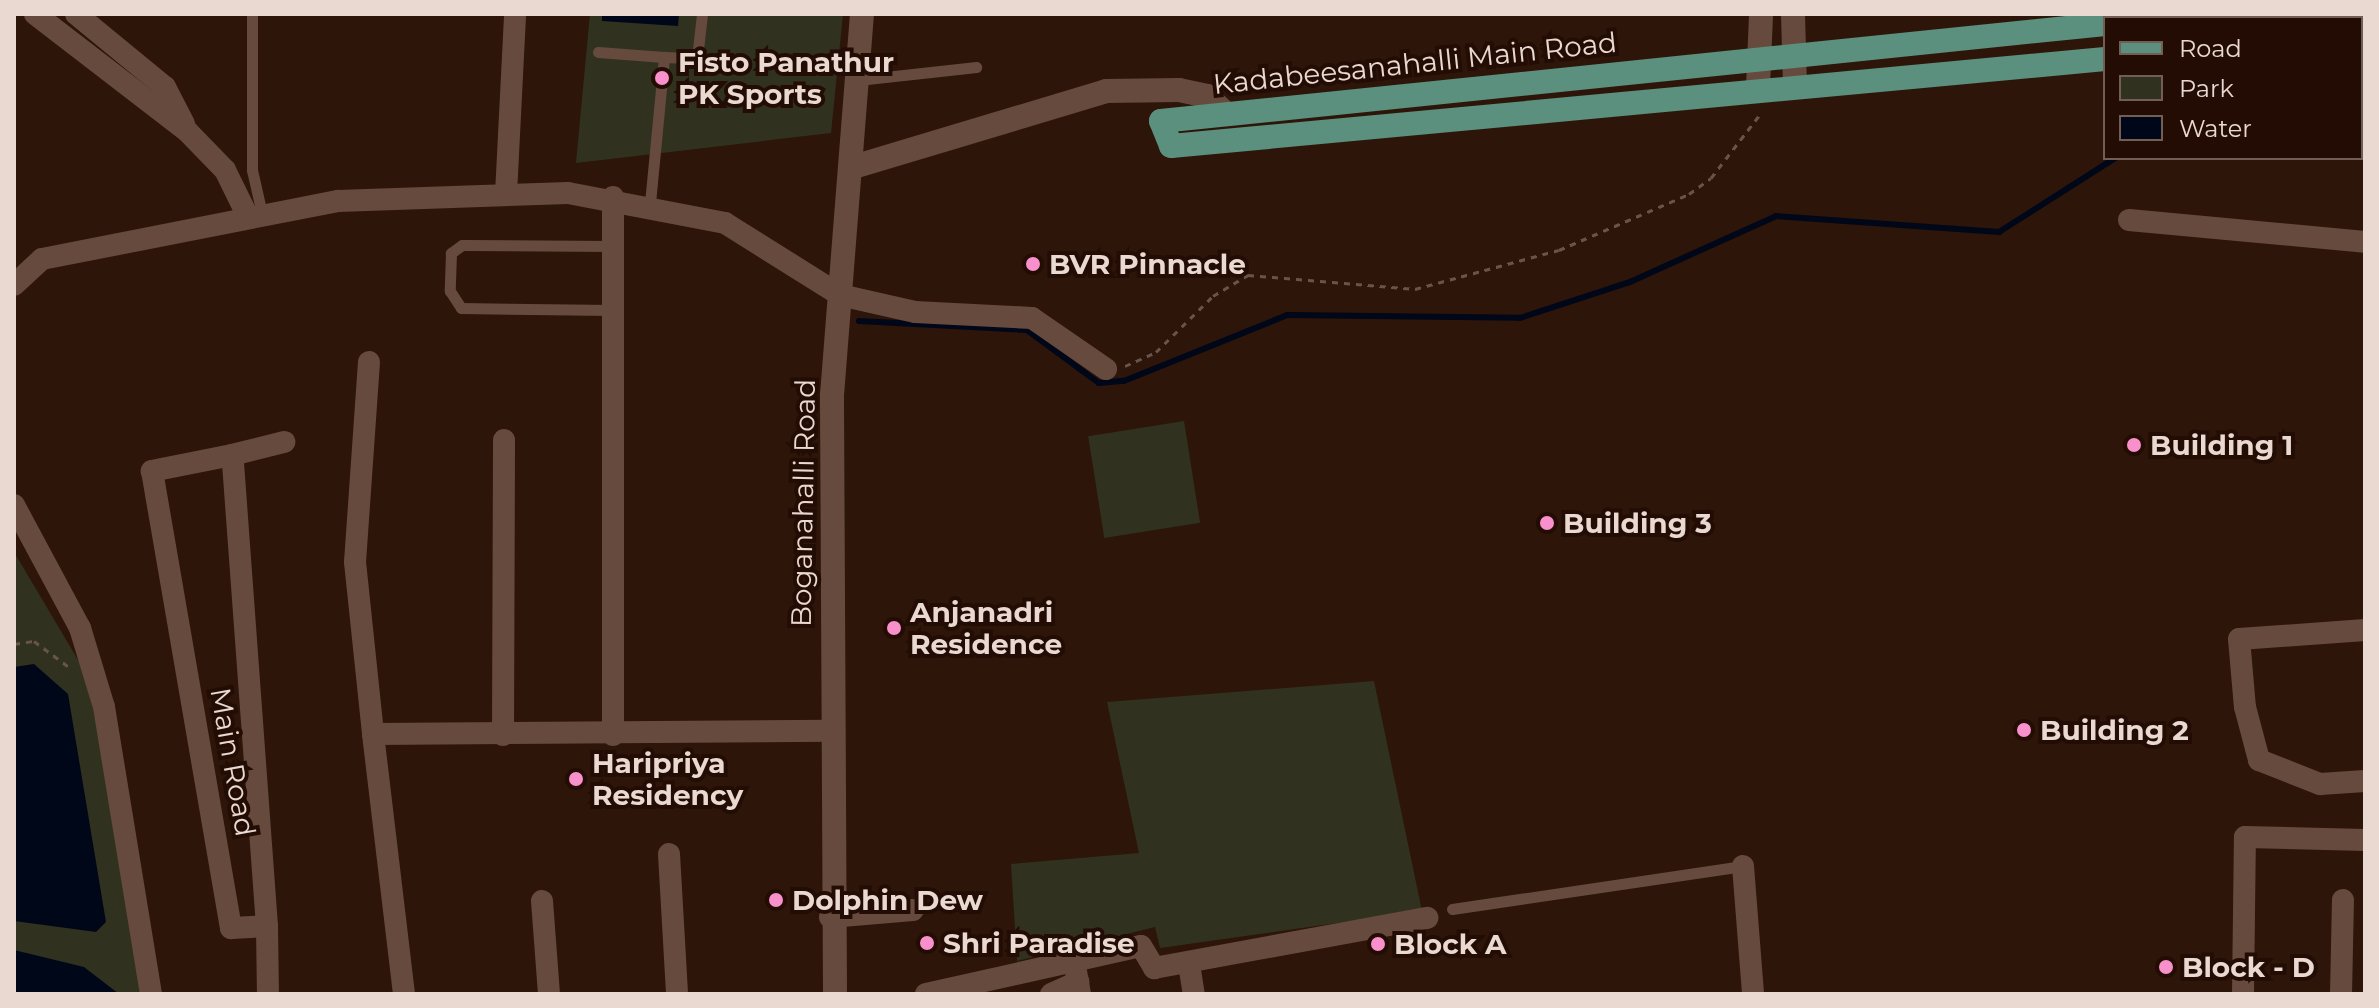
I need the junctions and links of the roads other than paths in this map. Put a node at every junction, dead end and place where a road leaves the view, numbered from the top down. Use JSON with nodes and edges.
{"nodes":[{"id":1,"x":35,"y":14,"type":"edge"},
{"id":2,"x":76,"y":14,"type":"edge"},
{"id":3,"x":252,"y":14,"type":"edge"},
{"id":4,"x":515,"y":14,"type":"edge"},
{"id":5,"x":702,"y":14,"type":"edge"},
{"id":6,"x":862,"y":14,"type":"edge"},
{"id":7,"x":1761,"y":14,"type":"edge"},
{"id":8,"x":1793,"y":14,"type":"edge"},
{"id":9,"x":2103,"y":24,"type":"edge"},
{"id":10,"x":598,"y":52,"type":"dead end"},
{"id":11,"x":1793,"y":53,"type":"junction"},
{"id":12,"x":1761,"y":56,"type":"junction"},
{"id":13,"x":664,"y":57,"type":"junction"},
{"id":14,"x":2103,"y":59,"type":"edge"},
{"id":15,"x":976,"y":67,"type":"dead end"},
{"id":16,"x":855,"y":80,"type":"junction"},
{"id":17,"x":1778,"y":85,"type":"junction"},
{"id":18,"x":1226,"y":114,"type":"junction"},
{"id":19,"x":188,"y":132,"type":"junction"},
{"id":20,"x":850,"y":168,"type":"junction"},
{"id":21,"x":506,"y":194,"type":"junction"},
{"id":22,"x":650,"y":203,"type":"junction"},
{"id":23,"x":613,"y":205,"type":"junction"},
{"id":24,"x":255,"y":215,"type":"junction"},
{"id":25,"x":2129,"y":220,"type":"dead end"},
{"id":26,"x":2365,"y":242,"type":"edge"},
{"id":27,"x":613,"y":246,"type":"junction"},
{"id":28,"x":14,"y":285,"type":"edge"},
{"id":29,"x":840,"y":295,"type":"junction"},
{"id":30,"x":613,"y":310,"type":"junction"},
{"id":31,"x":369,"y":362,"type":"dead end"},
{"id":32,"x":1106,"y":369,"type":"road end"},
{"id":33,"x":504,"y":440,"type":"dead end"},
{"id":34,"x":284,"y":442,"type":"dead end"},
{"id":35,"x":232,"y":455,"type":"junction"},
{"id":36,"x":14,"y":505,"type":"edge"},
{"id":37,"x":2365,"y":630,"type":"edge"},
{"id":38,"x":831,"y":731,"type":"junction"},
{"id":39,"x":373,"y":734,"type":"junction"},
{"id":40,"x":503,"y":735,"type":"junction"},
{"id":41,"x":613,"y":735,"type":"junction"},
{"id":42,"x":2365,"y":781,"type":"edge"},
{"id":43,"x":2365,"y":840,"type":"edge"},
{"id":44,"x":669,"y":854,"type":"dead end"},
{"id":45,"x":1743,"y":866,"type":"joint"},
{"id":46,"x":2343,"y":900,"type":"dead end"},
{"id":47,"x":542,"y":901,"type":"dead end"},
{"id":48,"x":1452,"y":909,"type":"dead end"},
{"id":49,"x":913,"y":910,"type":"dead end"},
{"id":50,"x":830,"y":917,"type":"junction"},
{"id":51,"x":1427,"y":918,"type":"dead end"},
{"id":52,"x":267,"y":926,"type":"junction"},
{"id":53,"x":1189,"y":964,"type":"junction"},
{"id":54,"x":1077,"y":978,"type":"edge"},
{"id":55,"x":151,"y":994,"type":"edge"},
{"id":56,"x":268,"y":994,"type":"edge"},
{"id":57,"x":404,"y":994,"type":"edge"},
{"id":58,"x":549,"y":994,"type":"edge"},
{"id":59,"x":677,"y":994,"type":"edge"},
{"id":60,"x":835,"y":994,"type":"edge"},
{"id":61,"x":926,"y":994,"type":"edge"},
{"id":62,"x":1051,"y":994,"type":"edge"},
{"id":63,"x":1194,"y":994,"type":"edge"},
{"id":64,"x":1753,"y":994,"type":"edge"},
{"id":65,"x":2243,"y":994,"type":"edge"},
{"id":66,"x":2341,"y":994,"type":"edge"}],
"edges":[{"from":1,"to":19,"type":"street"},
{"from":2,"to":19,"type":"street"},
{"from":3,"to":24,"type":"lane"},
{"from":4,"to":21,"type":"street"},
{"from":5,"to":13,"type":"lane"},
{"from":6,"to":16,"type":"street","name":"Boganahalli Road"},
{"from":7,"to":12,"type":"street"},
{"from":8,"to":11,"type":"street"},
{"from":9,"to":11,"type":"main road","name":"Kadabeesanahalli Main Road"},
{"from":10,"to":13,"type":"lane"},
{"from":11,"to":12,"type":"main road","name":"Kadabeesanahalli Main Road"},
{"from":11,"to":17,"type":"street"},
{"from":12,"to":17,"type":"street"},
{"from":12,"to":18,"type":"main road","name":"Kadabeesanahalli Main Road"},
{"from":13,"to":22,"type":"lane"},
{"from":14,"to":17,"type":"main road","name":"Kadabeesanahalli Main Road"},
{"from":15,"to":16,"type":"lane"},
{"from":16,"to":20,"type":"street","name":"Boganahalli Road"},
{"from":17,"to":18,"type":"main road","name":"Kadabeesanahalli Main Road"},
{"from":18,"to":20,"type":"street"},
{"from":19,"to":24,"type":"street"},
{"from":20,"to":29,"type":"street","name":"Boganahalli Road"},
{"from":21,"to":23,"type":"street"},
{"from":21,"to":24,"type":"street"},
{"from":22,"to":23,"type":"street"},
{"from":22,"to":29,"type":"street"},
{"from":23,"to":27,"type":"street"},
{"from":24,"to":28,"type":"street"},
{"from":25,"to":26,"type":"street"},
{"from":27,"to":30,"type":"street"},
{"from":27,"to":30,"type":"lane"},
{"from":29,"to":32,"type":"street"},
{"from":29,"to":38,"type":"street","name":"Boganahalli Road"},
{"from":30,"to":41,"type":"street"},
{"from":31,"to":39,"type":"street"},
{"from":33,"to":40,"type":"street"},
{"from":34,"to":35,"type":"street"},
{"from":35,"to":52,"type":"street"},
{"from":35,"to":52,"type":"street","name":"Main Road"},
{"from":36,"to":55,"type":"street"},
{"from":37,"to":42,"type":"street"},
{"from":38,"to":41,"type":"street"},
{"from":38,"to":50,"type":"street","name":"Boganahalli Road"},
{"from":39,"to":40,"type":"street"},
{"from":39,"to":57,"type":"street"},
{"from":40,"to":41,"type":"street"},
{"from":43,"to":65,"type":"street"},
{"from":44,"to":59,"type":"street"},
{"from":45,"to":48,"type":"lane"},
{"from":45,"to":64,"type":"street"},
{"from":46,"to":66,"type":"street"},
{"from":47,"to":58,"type":"street"},
{"from":49,"to":50,"type":"street"},
{"from":50,"to":60,"type":"street","name":"Boganahalli Road"},
{"from":51,"to":53,"type":"street"},
{"from":52,"to":56,"type":"street"},
{"from":53,"to":54,"type":"street"},
{"from":53,"to":63,"type":"street"},
{"from":54,"to":61,"type":"street"},
{"from":54,"to":62,"type":"street"}]}
